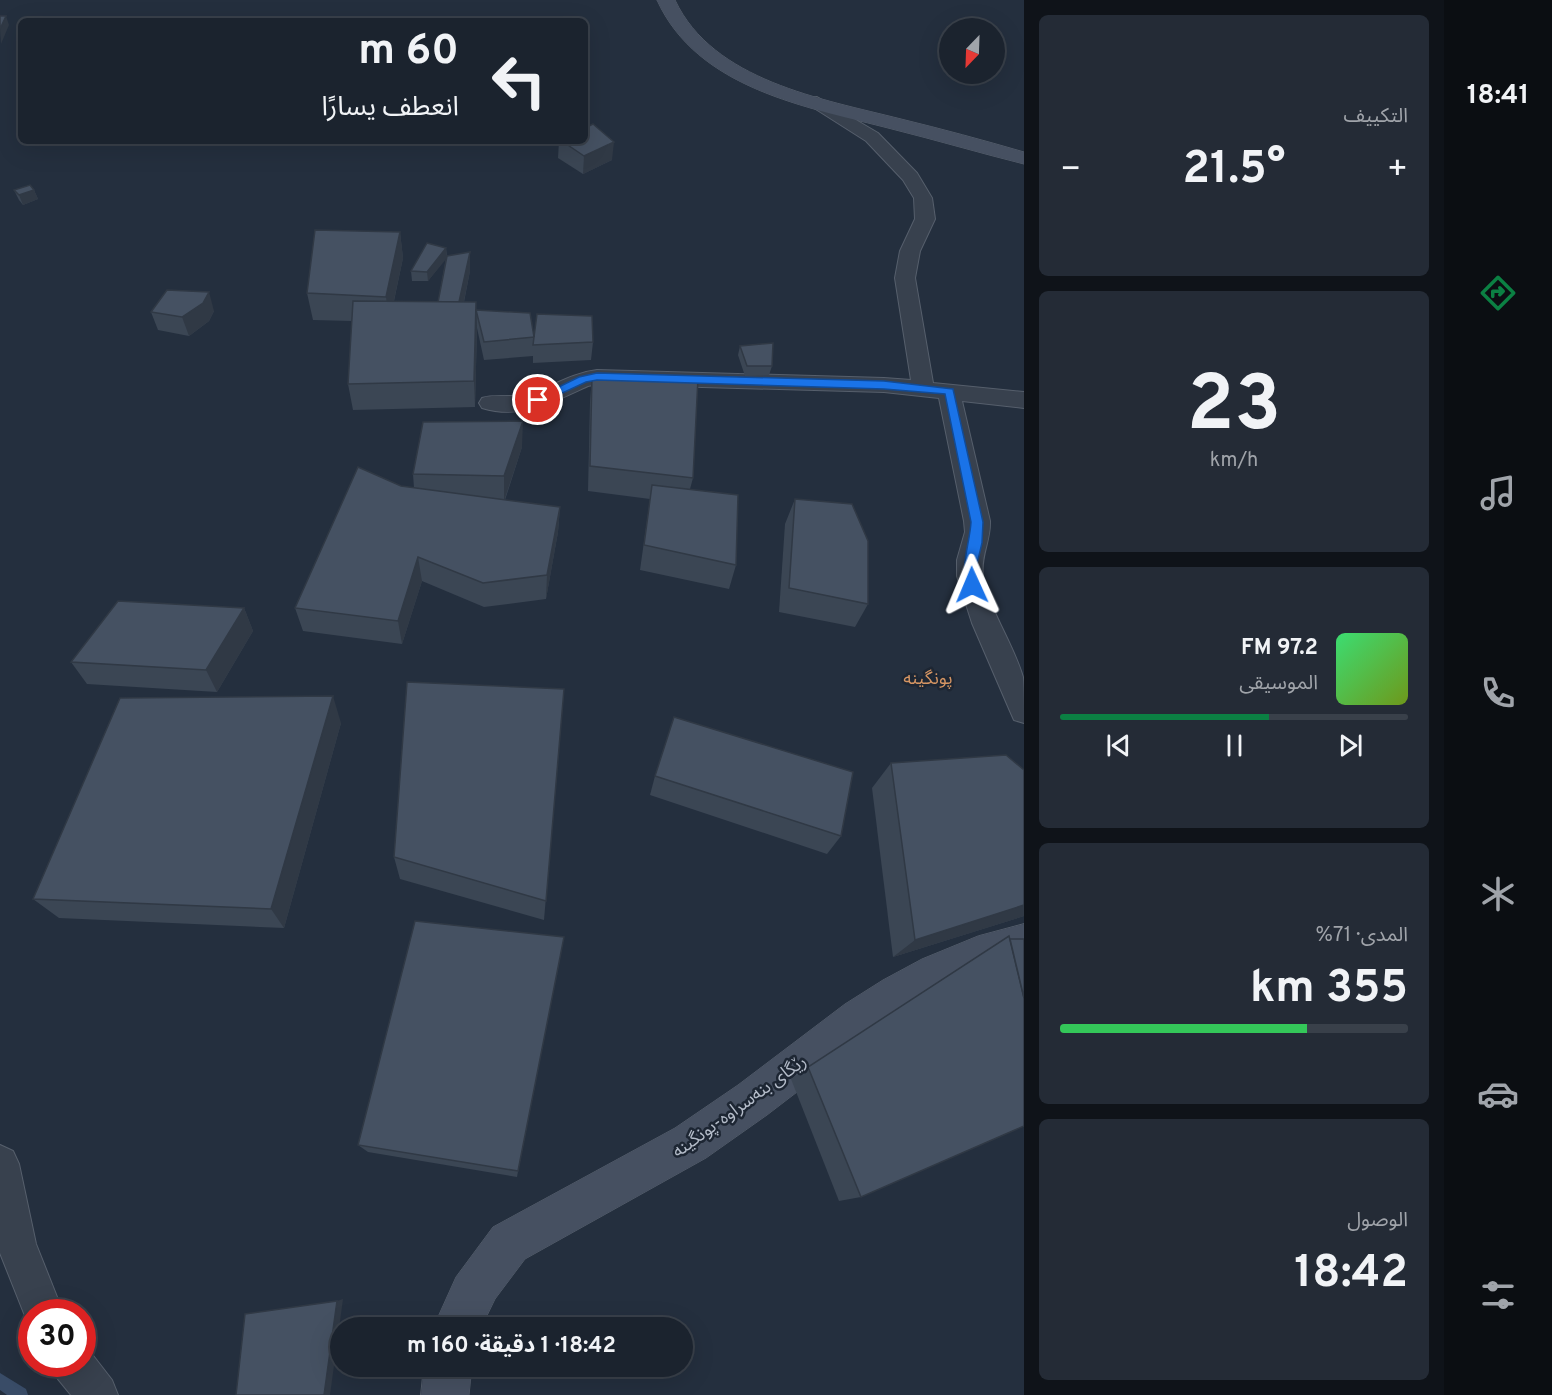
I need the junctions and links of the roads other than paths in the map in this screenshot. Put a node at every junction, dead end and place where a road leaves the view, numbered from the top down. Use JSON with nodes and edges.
{"nodes":[{"id":1,"x":666,"y":0,"type":"edge"},
{"id":2,"x":817,"y":102,"type":"junction"},
{"id":3,"x":1024,"y":158,"type":"edge"},
{"id":4,"x":923,"y":388,"type":"junction"},
{"id":5,"x":949,"y":391,"type":"junction"},
{"id":6,"x":1024,"y":400,"type":"edge"},
{"id":7,"x":490,"y":403,"type":"dead end"},
{"id":8,"x":1024,"y":711,"type":"edge"},
{"id":9,"x":1024,"y":943,"type":"edge"},
{"id":10,"x":0,"y":1164,"type":"edge"},
{"id":11,"x":38,"y":1299,"type":"edge"},
{"id":12,"x":462,"y":1317,"type":"edge"},
{"id":13,"x":83,"y":1377,"type":"edge"},
{"id":14,"x":447,"y":1377,"type":"edge"},
{"id":15,"x":97,"y":1395,"type":"edge"},
{"id":16,"x":445,"y":1395,"type":"edge"}],
"edges":[{"from":1,"to":2,"type":"main road"},
{"from":2,"to":3,"type":"main road"},
{"from":2,"to":4,"type":"street"},
{"from":4,"to":5,"type":"street"},
{"from":4,"to":7,"type":"street"},
{"from":5,"to":6,"type":"street"},
{"from":5,"to":8,"type":"street"},
{"from":9,"to":12,"type":"main road","name":"رێگای بنەسراوە-پونگینە"},
{"from":10,"to":11,"type":"street"},
{"from":13,"to":15,"type":"street"},
{"from":14,"to":16,"type":"main road"}]}
